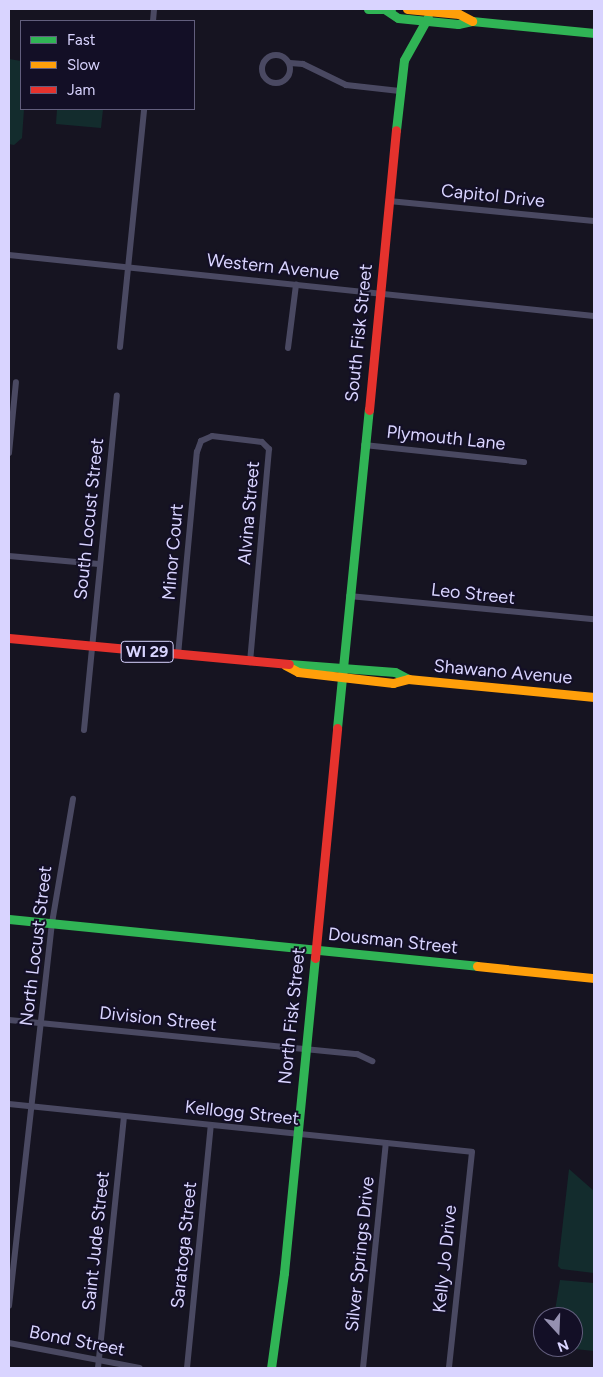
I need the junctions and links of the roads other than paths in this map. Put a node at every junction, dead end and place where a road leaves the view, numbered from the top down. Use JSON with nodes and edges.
{"nodes":[{"id":1,"x":368,"y":9,"type":"edge"},
{"id":2,"x":408,"y":9,"type":"edge"},
{"id":3,"x":390,"y":10,"type":"edge"},
{"id":4,"x":432,"y":10,"type":"edge"},
{"id":5,"x":426,"y":21,"type":"junction"},
{"id":6,"x":472,"y":21,"type":"junction"},
{"id":7,"x":594,"y":33,"type":"edge"},
{"id":8,"x":292,"y":63,"type":"junction"},
{"id":9,"x":400,"y":91,"type":"junction"},
{"id":10,"x":144,"y":110,"type":"edge"},
{"id":11,"x":389,"y":201,"type":"junction"},
{"id":12,"x":594,"y":221,"type":"edge"},
{"id":13,"x":9,"y":255,"type":"edge"},
{"id":14,"x":128,"y":267,"type":"junction"},
{"id":15,"x":296,"y":285,"type":"junction"},
{"id":16,"x":380,"y":293,"type":"junction"},
{"id":17,"x":594,"y":316,"type":"edge"},
{"id":18,"x":120,"y":347,"type":"dead end"},
{"id":19,"x":288,"y":348,"type":"dead end"},
{"id":20,"x":16,"y":382,"type":"dead end"},
{"id":21,"x":117,"y":396,"type":"dead end"},
{"id":22,"x":11,"y":411,"type":"edge"},
{"id":23,"x":364,"y":445,"type":"junction"},
{"id":24,"x":197,"y":452,"type":"joint"},
{"id":25,"x":9,"y":453,"type":"edge"},
{"id":26,"x":524,"y":462,"type":"dead end"},
{"id":27,"x":9,"y":556,"type":"edge"},
{"id":28,"x":99,"y":564,"type":"junction"},
{"id":29,"x":349,"y":596,"type":"junction"},
{"id":30,"x":594,"y":619,"type":"edge"},
{"id":31,"x":9,"y":638,"type":"edge"},
{"id":32,"x":90,"y":646,"type":"junction"},
{"id":33,"x":178,"y":655,"type":"junction"},
{"id":34,"x":250,"y":662,"type":"junction"},
{"id":35,"x":285,"y":665,"type":"junction"},
{"id":36,"x":343,"y":667,"type":"junction"},
{"id":37,"x":342,"y":677,"type":"junction"},
{"id":38,"x":408,"y":679,"type":"junction"},
{"id":39,"x":594,"y":697,"type":"edge"},
{"id":40,"x":84,"y":730,"type":"dead end"},
{"id":41,"x":73,"y":799,"type":"dead end"},
{"id":42,"x":9,"y":919,"type":"edge"},
{"id":43,"x":52,"y":923,"type":"junction"},
{"id":44,"x":315,"y":950,"type":"junction"},
{"id":45,"x":594,"y":978,"type":"edge"},
{"id":46,"x":9,"y":1020,"type":"edge"},
{"id":47,"x":42,"y":1023,"type":"junction"},
{"id":48,"x":305,"y":1049,"type":"junction"},
{"id":49,"x":372,"y":1060,"type":"dead end"},
{"id":50,"x":9,"y":1104,"type":"edge"},
{"id":51,"x":32,"y":1106,"type":"junction"},
{"id":52,"x":124,"y":1116,"type":"junction"},
{"id":53,"x":211,"y":1125,"type":"junction"},
{"id":54,"x":297,"y":1134,"type":"junction"},
{"id":55,"x":386,"y":1143,"type":"junction"},
{"id":56,"x":472,"y":1152,"type":"joint"},
{"id":57,"x":9,"y":1306,"type":"edge"},
{"id":58,"x":9,"y":1343,"type":"edge"},
{"id":59,"x":99,"y":1360,"type":"junction"},
{"id":60,"x":98,"y":1368,"type":"edge"},
{"id":61,"x":140,"y":1368,"type":"edge"},
{"id":62,"x":187,"y":1368,"type":"edge"},
{"id":63,"x":271,"y":1368,"type":"edge"},
{"id":64,"x":363,"y":1368,"type":"edge"},
{"id":65,"x":449,"y":1368,"type":"edge"}],
"edges":[{"from":1,"to":3,"type":"street"},
{"from":2,"to":4,"type":"street"},
{"from":3,"to":5,"type":"street"},
{"from":4,"to":5,"type":"street","name":"South Fisk Street"},
{"from":4,"to":6,"type":"street"},
{"from":5,"to":6,"type":"street"},
{"from":5,"to":9,"type":"street","name":"South Fisk Street"},
{"from":6,"to":7,"type":"street"},
{"from":8,"to":8,"type":"street"},
{"from":8,"to":9,"type":"street"},
{"from":9,"to":11,"type":"street","name":"South Fisk Street"},
{"from":10,"to":14,"type":"street"},
{"from":11,"to":12,"type":"street","name":"Capitol Drive"},
{"from":11,"to":16,"type":"street","name":"South Fisk Street"},
{"from":13,"to":14,"type":"street","name":"Western Avenue"},
{"from":14,"to":15,"type":"street","name":"Western Avenue"},
{"from":14,"to":18,"type":"street"},
{"from":15,"to":16,"type":"street","name":"Western Avenue"},
{"from":15,"to":19,"type":"street"},
{"from":16,"to":17,"type":"street","name":"Western Avenue"},
{"from":16,"to":23,"type":"street","name":"South Fisk Street"},
{"from":20,"to":22,"type":"street"},
{"from":21,"to":28,"type":"street","name":"South Locust Street"},
{"from":22,"to":25,"type":"street"},
{"from":23,"to":26,"type":"street","name":"Plymouth Lane"},
{"from":23,"to":29,"type":"street","name":"South Fisk Street"},
{"from":24,"to":33,"type":"street","name":"Minor Court"},
{"from":24,"to":34,"type":"street","name":"Alvina Street"},
{"from":27,"to":28,"type":"street"},
{"from":28,"to":32,"type":"street","name":"South Locust Street"},
{"from":29,"to":30,"type":"street","name":"Leo Street"},
{"from":29,"to":36,"type":"street","name":"South Fisk Street"},
{"from":31,"to":32,"type":"street","name":"Shawano Avenue","number":"WI 29"},
{"from":32,"to":33,"type":"street","name":"Shawano Avenue","number":"WI 29"},
{"from":32,"to":40,"type":"street"},
{"from":33,"to":34,"type":"street","name":"Shawano Avenue","number":"WI 29"},
{"from":34,"to":35,"type":"street","name":"Shawano Avenue","number":"WI 29"},
{"from":35,"to":36,"type":"street","name":"Shawano Avenue","number":"WI 29"},
{"from":35,"to":37,"type":"street","name":"Shawano Avenue","number":"WI 29"},
{"from":36,"to":37,"type":"street","name":"North Fisk Street"},
{"from":36,"to":38,"type":"street","name":"Shawano Avenue","number":"WI 29"},
{"from":37,"to":38,"type":"street","name":"Shawano Avenue","number":"WI 29"},
{"from":37,"to":44,"type":"street","name":"North Fisk Street"},
{"from":38,"to":39,"type":"street","name":"Shawano Avenue","number":"WI 29"},
{"from":41,"to":43,"type":"street","name":"North Locust Street"},
{"from":42,"to":43,"type":"street","name":"Dousman Street"},
{"from":43,"to":44,"type":"street","name":"Dousman Street"},
{"from":43,"to":47,"type":"street","name":"North Locust Street"},
{"from":44,"to":45,"type":"street","name":"Dousman Street"},
{"from":44,"to":48,"type":"street","name":"North Fisk Street"},
{"from":46,"to":47,"type":"street","name":"Division Street"},
{"from":47,"to":48,"type":"street","name":"Division Street"},
{"from":47,"to":51,"type":"street","name":"North Locust Street"},
{"from":48,"to":49,"type":"street","name":"Division Street"},
{"from":48,"to":54,"type":"street","name":"North Fisk Street"},
{"from":50,"to":51,"type":"street","name":"Kellogg Street"},
{"from":51,"to":52,"type":"street","name":"Kellogg Street"},
{"from":51,"to":57,"type":"street","name":"North Locust Street"},
{"from":52,"to":53,"type":"street","name":"Kellogg Street"},
{"from":52,"to":59,"type":"street","name":"Saint Jude Street"},
{"from":53,"to":54,"type":"street","name":"Kellogg Street"},
{"from":53,"to":62,"type":"street","name":"Saratoga Street"},
{"from":54,"to":55,"type":"street","name":"Kellogg Street"},
{"from":54,"to":63,"type":"street","name":"North Fisk Street"},
{"from":55,"to":56,"type":"street","name":"Kellogg Street"},
{"from":55,"to":64,"type":"street","name":"Silver Springs Drive"},
{"from":56,"to":65,"type":"street","name":"Kelly Jo Drive"},
{"from":58,"to":59,"type":"street","name":"Bond Street"},
{"from":59,"to":60,"type":"street","name":"Saint Jude Street"},
{"from":59,"to":61,"type":"street","name":"Bond Street"}]}
